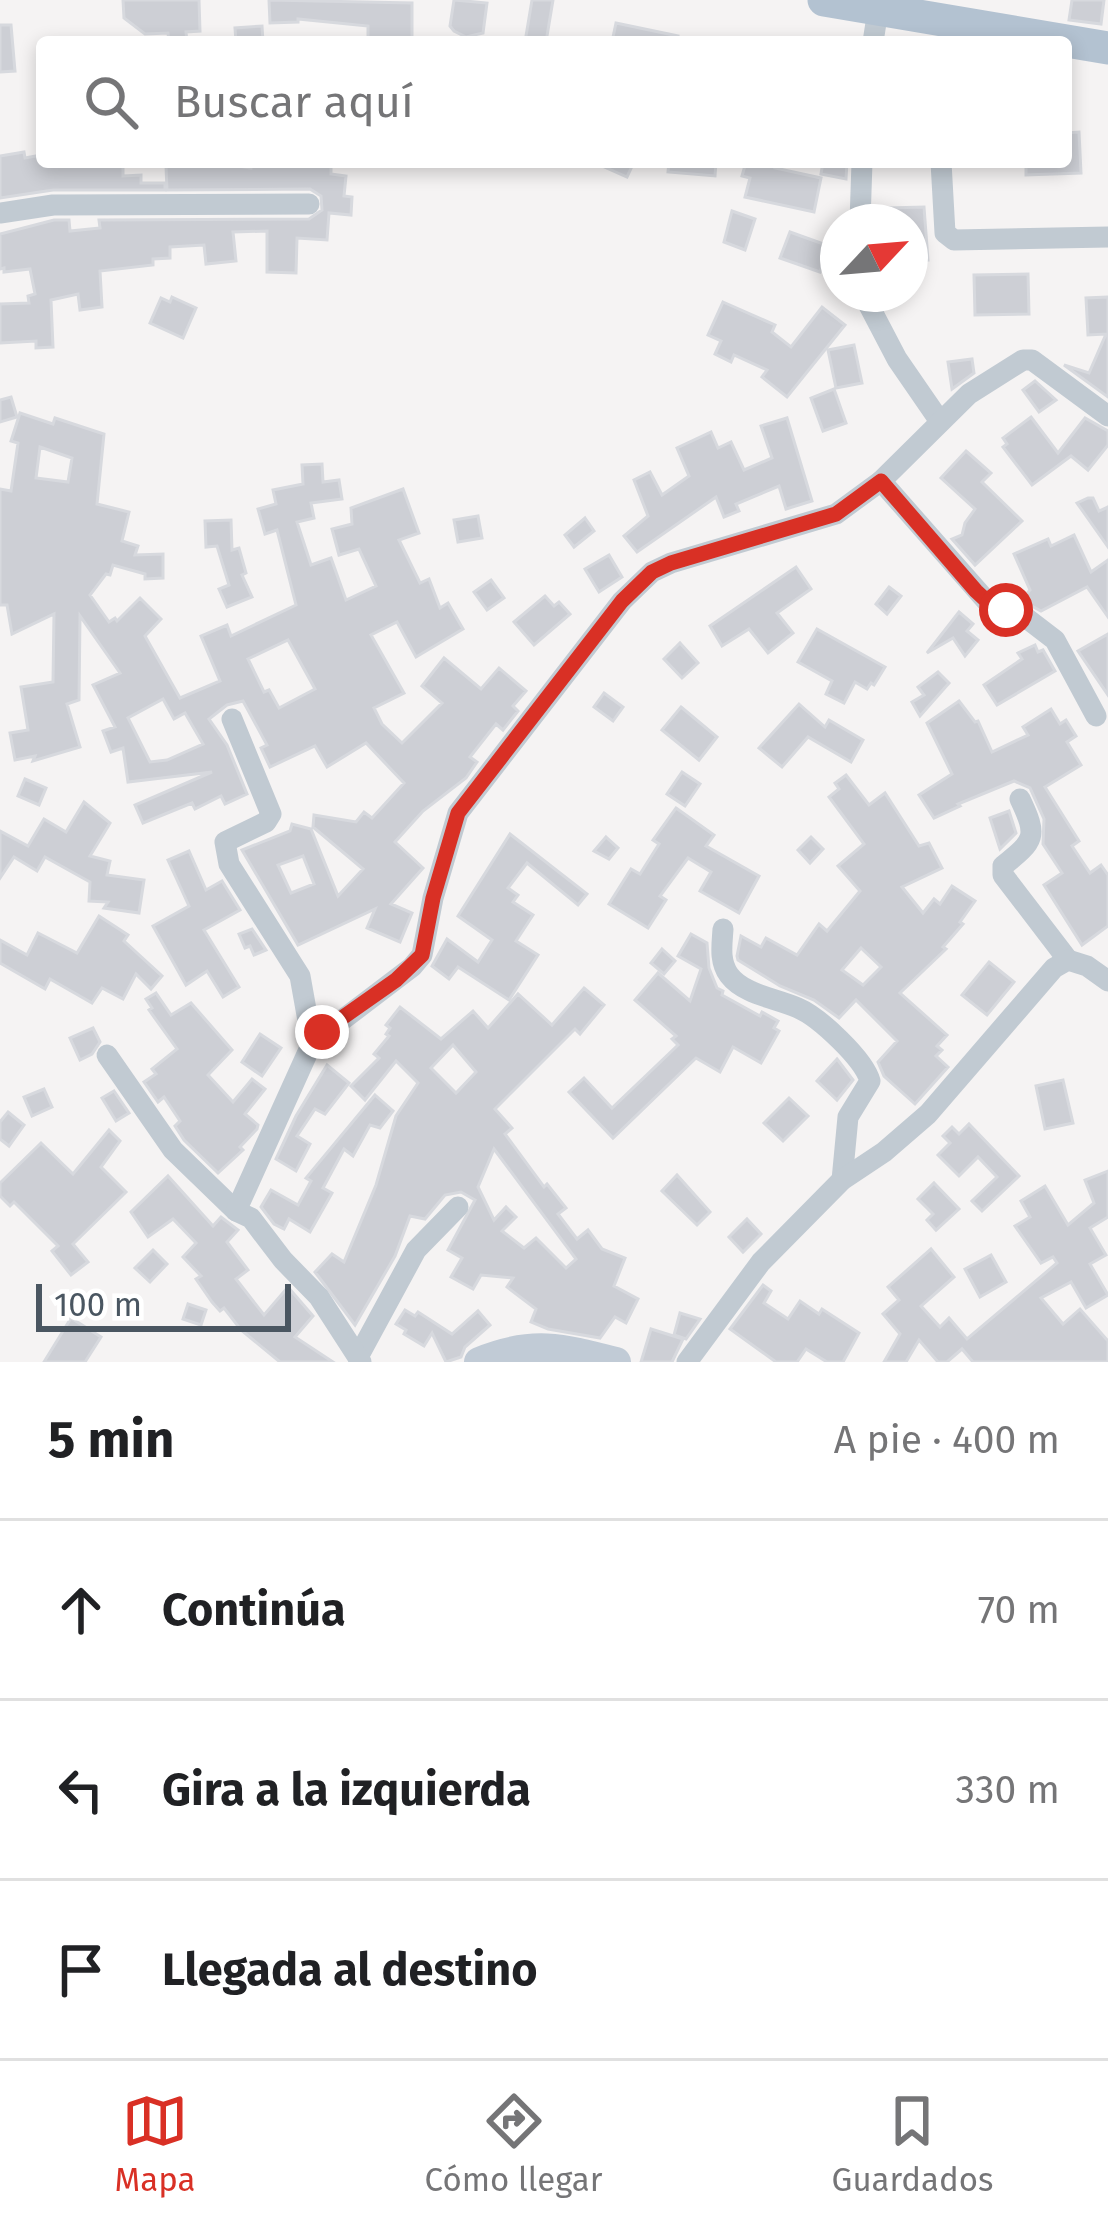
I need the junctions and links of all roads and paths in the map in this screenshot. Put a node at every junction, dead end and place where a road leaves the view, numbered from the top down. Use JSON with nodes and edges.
{"nodes":[{"id":1,"x":824,"y":0,"type":"edge"},
{"id":2,"x":876,"y":26,"type":"edge"},
{"id":3,"x":938,"y":31,"type":"edge"},
{"id":4,"x":988,"y":36,"type":"edge"},
{"id":5,"x":1072,"y":44,"type":"edge"},
{"id":6,"x":1108,"y":48,"type":"edge"},
{"id":7,"x":862,"y":168,"type":"edge"},
{"id":8,"x":941,"y":168,"type":"edge"},
{"id":9,"x":309,"y":204,"type":"dead end"},
{"id":10,"x":861,"y":204,"type":"edge"},
{"id":11,"x":0,"y":213,"type":"edge"},
{"id":12,"x":1108,"y":238,"type":"edge"},
{"id":13,"x":872,"y":312,"type":"edge"},
{"id":14,"x":1108,"y":416,"type":"edge"},
{"id":15,"x":939,"y":420,"type":"junction"},
{"id":16,"x":881,"y":481,"type":"junction"},
{"id":17,"x":1096,"y":716,"type":"dead end"},
{"id":18,"x":232,"y":719,"type":"dead end"},
{"id":19,"x":1020,"y":800,"type":"dead end"},
{"id":20,"x":723,"y":929,"type":"dead end"},
{"id":21,"x":1068,"y":960,"type":"junction"},
{"id":22,"x":1108,"y":981,"type":"edge"},
{"id":23,"x":312,"y":1043,"type":"junction"},
{"id":24,"x":107,"y":1055,"type":"dead end"},
{"id":25,"x":842,"y":1180,"type":"junction"},
{"id":26,"x":458,"y":1207,"type":"dead end"},
{"id":27,"x":236,"y":1210,"type":"junction"},
{"id":28,"x":359,"y":1359,"type":"edge"},
{"id":29,"x":479,"y":1362,"type":"edge"},
{"id":30,"x":616,"y":1362,"type":"edge"},
{"id":31,"x":688,"y":1362,"type":"edge"}],
"edges":[{"from":1,"to":2,"type":"main road"},
{"from":2,"to":3,"type":"main road"},
{"from":3,"to":4,"type":"main road"},
{"from":5,"to":6,"type":"main road"},
{"from":7,"to":10,"type":"street"},
{"from":8,"to":12,"type":"street"},
{"from":9,"to":11,"type":"street"},
{"from":13,"to":15,"type":"street"},
{"from":14,"to":15,"type":"street"},
{"from":15,"to":16,"type":"street"},
{"from":16,"to":17,"type":"street"},
{"from":16,"to":23,"type":"street"},
{"from":18,"to":23,"type":"street"},
{"from":19,"to":21,"type":"street"},
{"from":20,"to":25,"type":"street"},
{"from":21,"to":22,"type":"street"},
{"from":21,"to":25,"type":"street"},
{"from":23,"to":27,"type":"street"},
{"from":24,"to":27,"type":"street"},
{"from":25,"to":31,"type":"street"},
{"from":26,"to":28,"type":"street"},
{"from":27,"to":28,"type":"street"},
{"from":29,"to":30,"type":"street"}]}
